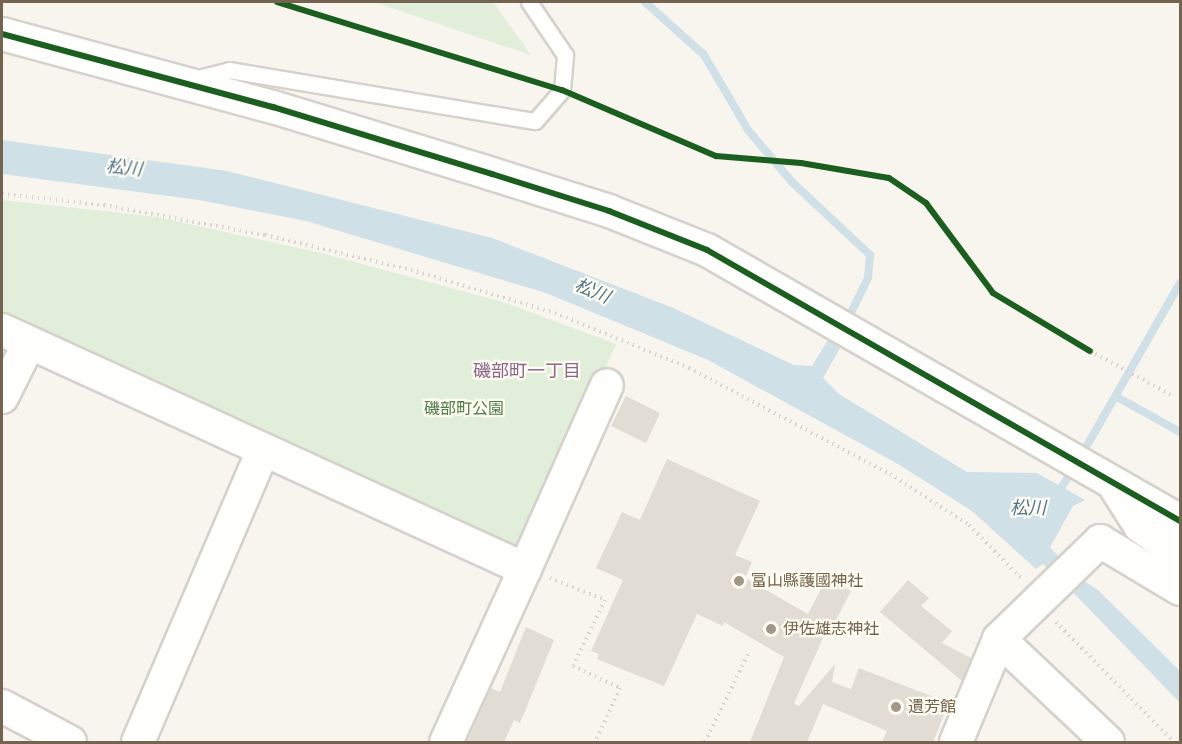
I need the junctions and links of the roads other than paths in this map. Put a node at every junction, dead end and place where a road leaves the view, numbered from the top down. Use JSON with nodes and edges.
{"nodes":[{"id":1,"x":529,"y":2,"type":"edge"},
{"id":2,"x":2,"y":34,"type":"edge"},
{"id":3,"x":177,"y":83,"type":"junction"},
{"id":4,"x":15,"y":337,"type":"edge"},
{"id":5,"x":606,"y":385,"type":"dead end"},
{"id":6,"x":2,"y":397,"type":"edge"},
{"id":7,"x":261,"y":452,"type":"junction"},
{"id":8,"x":1114,"y":484,"type":"junction"},
{"id":9,"x":1180,"y":521,"type":"edge"},
{"id":10,"x":1180,"y":554,"type":"edge"},
{"id":11,"x":525,"y":569,"type":"junction"},
{"id":12,"x":1180,"y":589,"type":"edge"},
{"id":13,"x":999,"y":639,"type":"junction"},
{"id":14,"x":2,"y":706,"type":"edge"},
{"id":15,"x":70,"y":742,"type":"edge"},
{"id":16,"x":138,"y":742,"type":"edge"},
{"id":17,"x":446,"y":742,"type":"edge"},
{"id":18,"x":956,"y":742,"type":"edge"},
{"id":19,"x":1107,"y":742,"type":"edge"}],
"edges":[{"from":1,"to":3,"type":"lane"},
{"from":2,"to":3,"type":"street"},
{"from":3,"to":8,"type":"street"},
{"from":4,"to":6,"type":"street"},
{"from":4,"to":7,"type":"street"},
{"from":5,"to":11,"type":"street"},
{"from":7,"to":11,"type":"street"},
{"from":7,"to":16,"type":"street"},
{"from":8,"to":9,"type":"street"},
{"from":8,"to":10,"type":"street"},
{"from":11,"to":17,"type":"street"},
{"from":12,"to":13,"type":"street"},
{"from":13,"to":18,"type":"street"},
{"from":13,"to":19,"type":"street"},
{"from":14,"to":15,"type":"street"}]}
